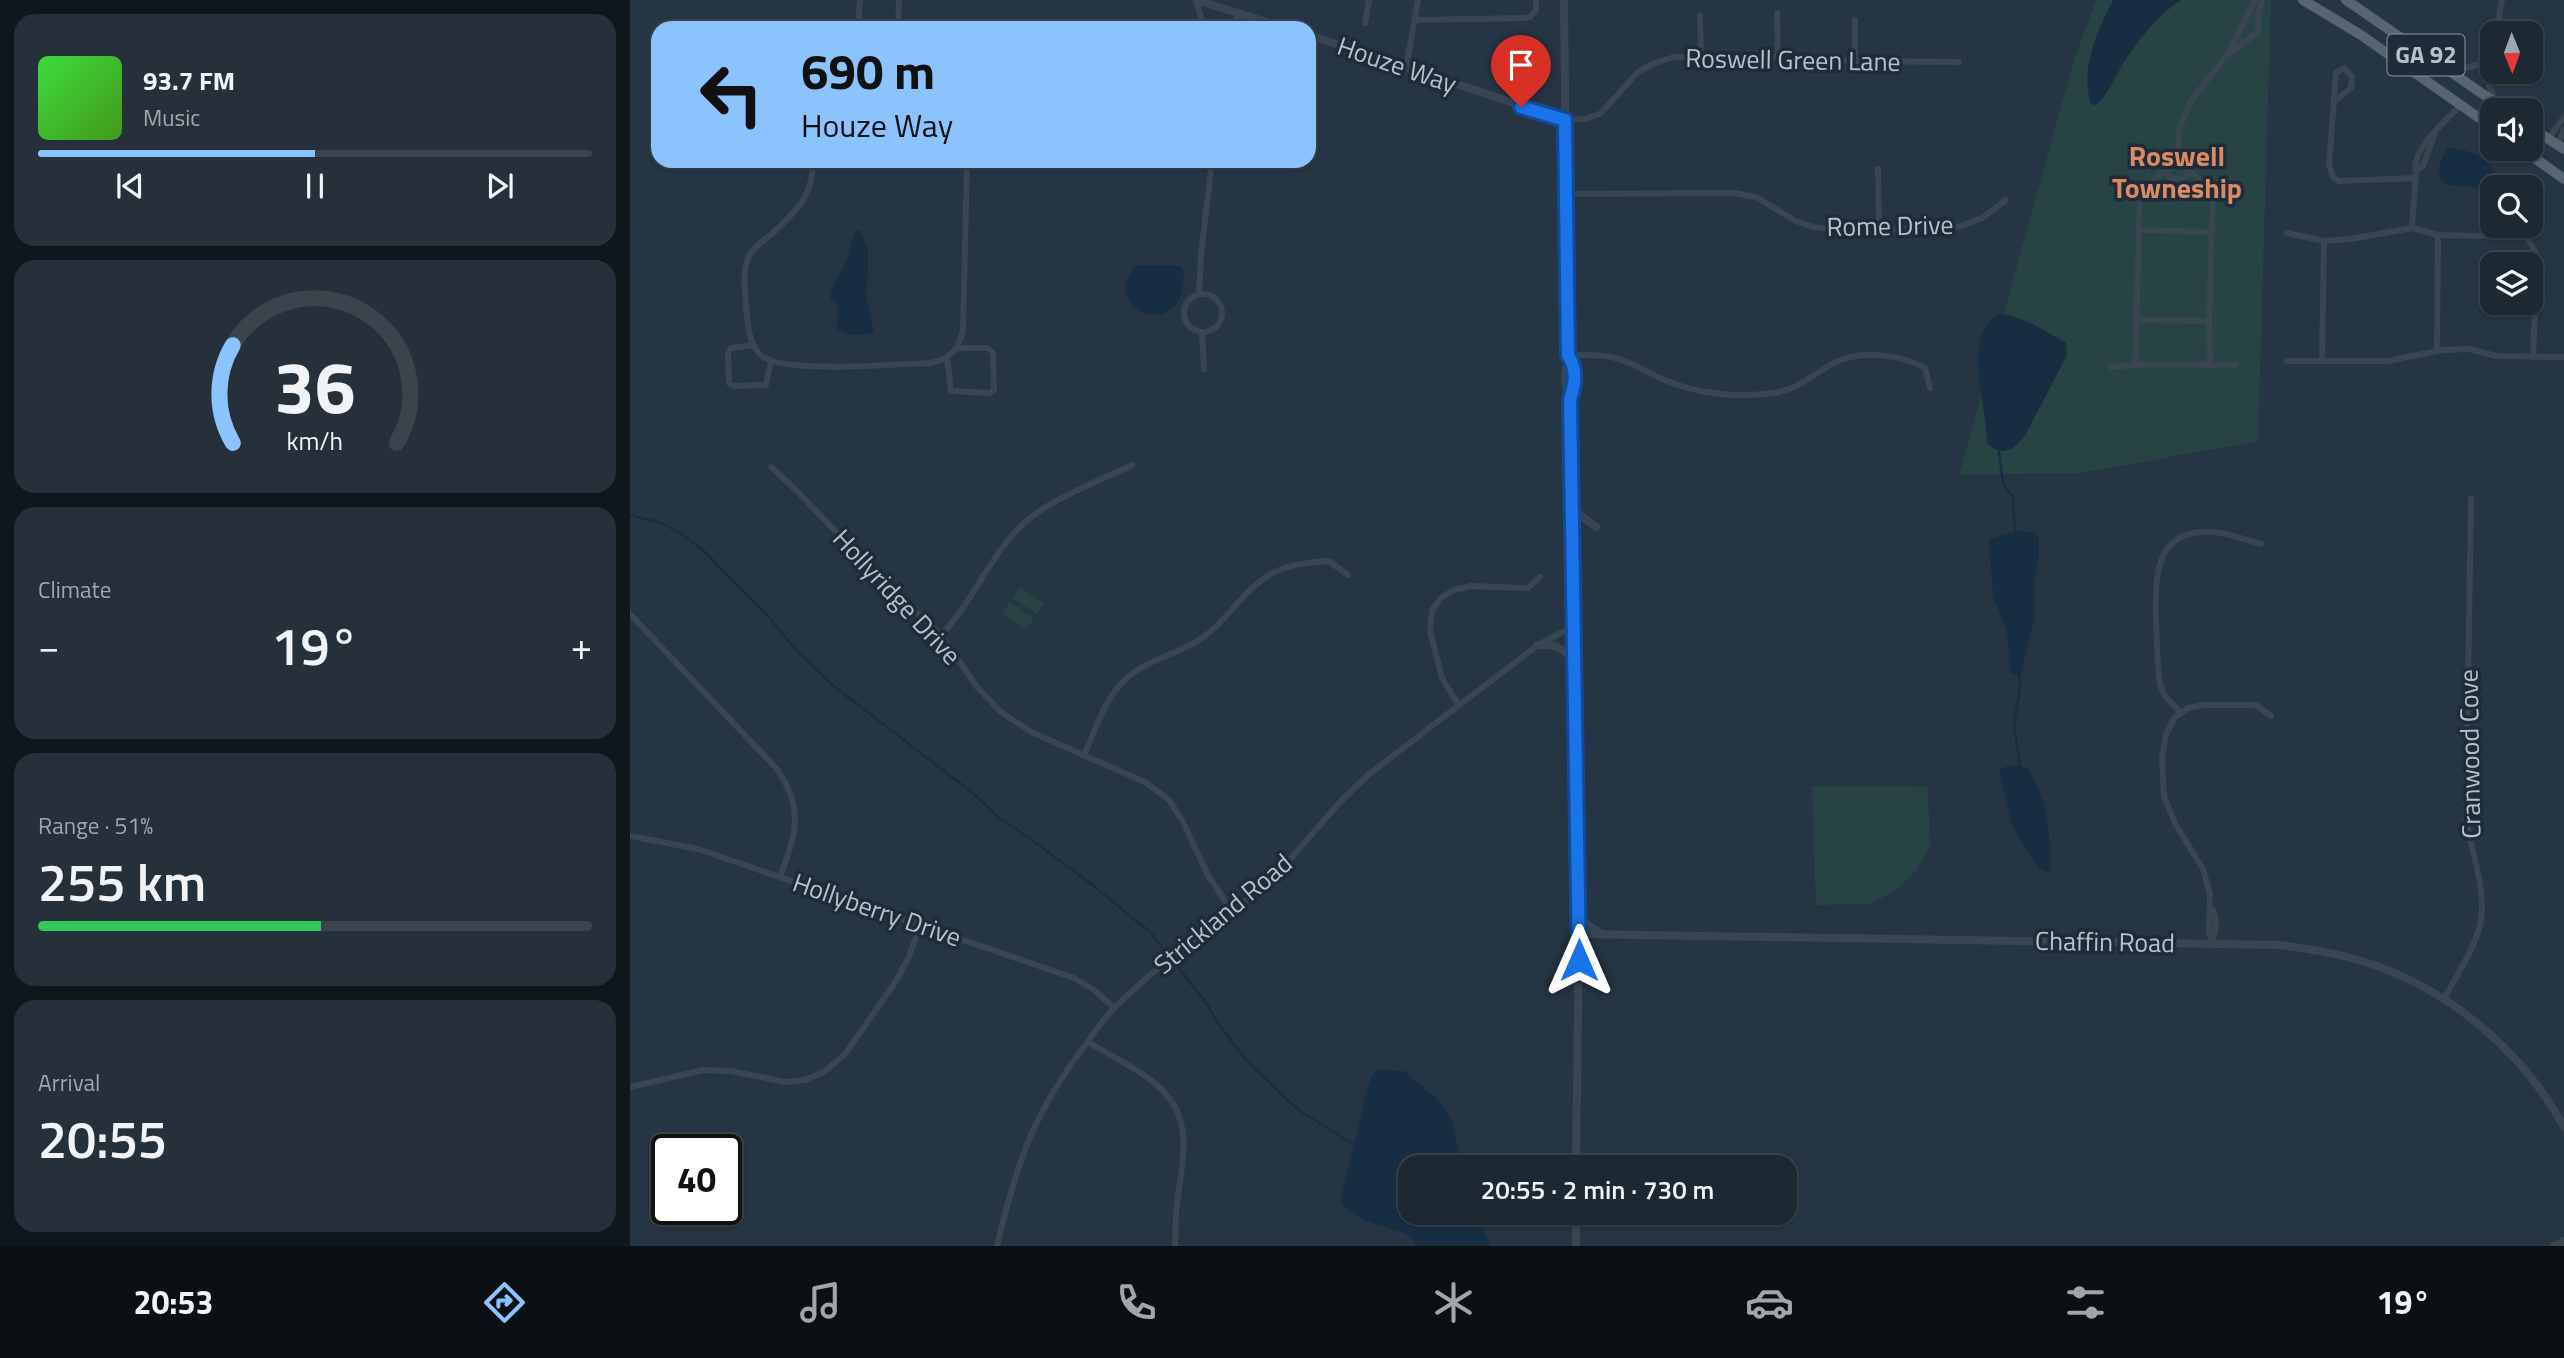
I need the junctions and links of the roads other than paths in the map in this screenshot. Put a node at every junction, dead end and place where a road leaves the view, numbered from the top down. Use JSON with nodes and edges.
{"nodes":[{"id":1,"x":860,"y":0,"type":"edge"},
{"id":2,"x":899,"y":0,"type":"edge"},
{"id":3,"x":1196,"y":0,"type":"edge"},
{"id":4,"x":1369,"y":0,"type":"edge"},
{"id":5,"x":1418,"y":0,"type":"edge"},
{"id":6,"x":1536,"y":0,"type":"edge"},
{"id":7,"x":1564,"y":0,"type":"edge"},
{"id":8,"x":2255,"y":0,"type":"edge"},
{"id":9,"x":2262,"y":0,"type":"edge"},
{"id":10,"x":2303,"y":0,"type":"edge"},
{"id":11,"x":2346,"y":0,"type":"edge"},
{"id":12,"x":2502,"y":0,"type":"edge"},
{"id":13,"x":1777,"y":13,"type":"dead end"},
{"id":14,"x":1241,"y":14,"type":"junction"},
{"id":15,"x":1700,"y":16,"type":"dead end"},
{"id":16,"x":1414,"y":20,"type":"junction"},
{"id":17,"x":1855,"y":20,"type":"dead end"},
{"id":18,"x":858,"y":21,"type":"edge"},
{"id":19,"x":898,"y":21,"type":"edge"},
{"id":20,"x":1202,"y":21,"type":"edge"},
{"id":21,"x":1235,"y":21,"type":"edge"},
{"id":22,"x":1264,"y":21,"type":"edge"},
{"id":23,"x":2498,"y":21,"type":"edge"},
{"id":24,"x":1365,"y":23,"type":"dead end"},
{"id":25,"x":1316,"y":37,"type":"edge"},
{"id":26,"x":2227,"y":55,"type":"junction"},
{"id":27,"x":1700,"y":57,"type":"junction"},
{"id":28,"x":1778,"y":57,"type":"junction"},
{"id":29,"x":1855,"y":61,"type":"junction"},
{"id":30,"x":1959,"y":62,"type":"dead end"},
{"id":31,"x":2480,"y":64,"type":"edge"},
{"id":32,"x":2444,"y":66,"type":"junction"},
{"id":33,"x":1406,"y":68,"type":"junction"},
{"id":34,"x":2489,"y":98,"type":"edge"},
{"id":35,"x":2334,"y":102,"type":"junction"},
{"id":36,"x":2460,"y":105,"type":"junction"},
{"id":37,"x":2564,"y":117,"type":"edge"},
{"id":38,"x":2480,"y":119,"type":"edge"},
{"id":39,"x":1565,"y":120,"type":"junction"},
{"id":40,"x":2564,"y":130,"type":"edge"},
{"id":41,"x":2557,"y":144,"type":"edge"},
{"id":42,"x":2178,"y":161,"type":"junction"},
{"id":43,"x":2539,"y":161,"type":"edge"},
{"id":44,"x":813,"y":168,"type":"edge"},
{"id":45,"x":967,"y":168,"type":"edge"},
{"id":46,"x":1211,"y":168,"type":"edge"},
{"id":47,"x":2187,"y":168,"type":"junction"},
{"id":48,"x":1878,"y":169,"type":"dead end"},
{"id":49,"x":2169,"y":169,"type":"junction"},
{"id":50,"x":2416,"y":174,"type":"junction"},
{"id":51,"x":2564,"y":179,"type":"edge"},
{"id":52,"x":1566,"y":194,"type":"junction"},
{"id":53,"x":2006,"y":200,"type":"dead end"},
{"id":54,"x":2412,"y":228,"type":"junction"},
{"id":55,"x":1879,"y":229,"type":"junction"},
{"id":56,"x":2140,"y":230,"type":"junction"},
{"id":57,"x":2213,"y":232,"type":"junction"},
{"id":58,"x":2287,"y":233,"type":"dead end"},
{"id":59,"x":2438,"y":234,"type":"junction"},
{"id":60,"x":2480,"y":235,"type":"edge"},
{"id":61,"x":2527,"y":238,"type":"edge"},
{"id":62,"x":2324,"y":241,"type":"junction"},
{"id":63,"x":1199,"y":294,"type":"junction"},
{"id":64,"x":2137,"y":320,"type":"junction"},
{"id":65,"x":2209,"y":321,"type":"junction"},
{"id":66,"x":1202,"y":332,"type":"junction"},
{"id":67,"x":754,"y":345,"type":"junction"},
{"id":68,"x":957,"y":348,"type":"junction"},
{"id":69,"x":2437,"y":351,"type":"junction"},
{"id":70,"x":1568,"y":355,"type":"junction"},
{"id":71,"x":2533,"y":356,"type":"junction"},
{"id":72,"x":947,"y":357,"type":"junction"},
{"id":73,"x":2564,"y":357,"type":"edge"},
{"id":74,"x":771,"y":360,"type":"junction"},
{"id":75,"x":2287,"y":361,"type":"dead end"},
{"id":76,"x":2322,"y":361,"type":"junction"},
{"id":77,"x":2210,"y":364,"type":"junction"},
{"id":78,"x":2135,"y":365,"type":"junction"},
{"id":79,"x":2235,"y":365,"type":"dead end"},
{"id":80,"x":2110,"y":367,"type":"dead end"},
{"id":81,"x":1204,"y":369,"type":"dead end"},
{"id":82,"x":1930,"y":388,"type":"dead end"},
{"id":83,"x":1132,"y":465,"type":"dead end"},
{"id":84,"x":771,"y":467,"type":"dead end"},
{"id":85,"x":2472,"y":499,"type":"dead end"},
{"id":86,"x":1570,"y":502,"type":"junction"},
{"id":87,"x":1596,"y":527,"type":"dead end"},
{"id":88,"x":2261,"y":544,"type":"dead end"},
{"id":89,"x":1348,"y":575,"type":"dead end"},
{"id":90,"x":1540,"y":577,"type":"dead end"},
{"id":91,"x":630,"y":614,"type":"edge"},
{"id":92,"x":1572,"y":627,"type":"junction"},
{"id":93,"x":941,"y":635,"type":"junction"},
{"id":94,"x":1538,"y":645,"type":"junction"},
{"id":95,"x":1573,"y":661,"type":"junction"},
{"id":96,"x":1460,"y":706,"type":"junction"},
{"id":97,"x":2181,"y":713,"type":"junction"},
{"id":98,"x":2271,"y":716,"type":"dead end"},
{"id":99,"x":1084,"y":755,"type":"junction"},
{"id":100,"x":630,"y":836,"type":"edge"},
{"id":101,"x":780,"y":877,"type":"junction"},
{"id":102,"x":1232,"y":912,"type":"junction"},
{"id":103,"x":1579,"y":912,"type":"junction"},
{"id":104,"x":919,"y":925,"type":"junction"},
{"id":105,"x":1579,"y":934,"type":"junction"},
{"id":106,"x":1601,"y":934,"type":"junction"},
{"id":107,"x":2212,"y":944,"type":"junction"},
{"id":108,"x":2444,"y":999,"type":"junction"},
{"id":109,"x":1114,"y":1008,"type":"junction"},
{"id":110,"x":1088,"y":1041,"type":"junction"},
{"id":111,"x":630,"y":1078,"type":"edge"},
{"id":112,"x":634,"y":1086,"type":"edge"},
{"id":113,"x":2564,"y":1127,"type":"edge"},
{"id":114,"x":1576,"y":1155,"type":"edge"},
{"id":115,"x":1576,"y":1225,"type":"edge"},
{"id":116,"x":2564,"y":1241,"type":"edge"},
{"id":117,"x":997,"y":1246,"type":"edge"},
{"id":118,"x":1175,"y":1246,"type":"edge"},
{"id":119,"x":1576,"y":1246,"type":"edge"},
{"id":120,"x":2554,"y":1246,"type":"edge"}],
"edges":[{"from":1,"to":18,"type":"street"},
{"from":2,"to":19,"type":"street"},
{"from":3,"to":14,"type":"street"},
{"from":3,"to":20,"type":"street"},
{"from":4,"to":24,"type":"street"},
{"from":5,"to":16,"type":"street"},
{"from":6,"to":16,"type":"street"},
{"from":7,"to":39,"type":"street"},
{"from":8,"to":26,"type":"street"},
{"from":9,"to":26,"type":"street"},
{"from":10,"to":36,"type":"main road","number":"GA 92"},
{"from":11,"to":32,"type":"main road","number":"GA 92"},
{"from":12,"to":23,"type":"street"},
{"from":13,"to":28,"type":"street"},
{"from":14,"to":21,"type":"street"},
{"from":14,"to":22,"type":"street"},
{"from":15,"to":27,"type":"street"},
{"from":16,"to":33,"type":"street"},
{"from":17,"to":29,"type":"street"},
{"from":25,"to":33,"type":"street","name":"Houze Way"},
{"from":26,"to":42,"type":"street"},
{"from":27,"to":28,"type":"street","name":"Roswell Green Lane"},
{"from":27,"to":39,"type":"street","name":"Roswell Green Lane"},
{"from":28,"to":29,"type":"street","name":"Roswell Green Lane"},
{"from":29,"to":30,"type":"street","name":"Roswell Green Lane"},
{"from":31,"to":32,"type":"street"},
{"from":32,"to":34,"type":"main road","number":"GA 92"},
{"from":33,"to":39,"type":"street","name":"Houze Way"},
{"from":35,"to":35,"type":"street"},
{"from":35,"to":50,"type":"street"},
{"from":36,"to":38,"type":"main road","number":"GA 92"},
{"from":36,"to":50,"type":"street"},
{"from":37,"to":41,"type":"street"},
{"from":39,"to":52,"type":"street"},
{"from":40,"to":41,"type":"street"},
{"from":42,"to":47,"type":"street"},
{"from":42,"to":49,"type":"street"},
{"from":43,"to":51,"type":"main road"},
{"from":44,"to":67,"type":"street"},
{"from":45,"to":68,"type":"street"},
{"from":46,"to":63,"type":"street"},
{"from":47,"to":49,"type":"street"},
{"from":47,"to":57,"type":"street"},
{"from":48,"to":55,"type":"street"},
{"from":49,"to":56,"type":"street"},
{"from":50,"to":54,"type":"street"},
{"from":52,"to":55,"type":"street","name":"Rome Drive"},
{"from":52,"to":70,"type":"street"},
{"from":53,"to":55,"type":"street","name":"Rome Drive"},
{"from":54,"to":59,"type":"street"},
{"from":54,"to":62,"type":"street"},
{"from":56,"to":57,"type":"street"},
{"from":56,"to":64,"type":"street"},
{"from":57,"to":65,"type":"street"},
{"from":58,"to":62,"type":"street"},
{"from":59,"to":60,"type":"street"},
{"from":59,"to":69,"type":"street"},
{"from":61,"to":71,"type":"street"},
{"from":62,"to":76,"type":"street"},
{"from":63,"to":66,"type":"street"},
{"from":63,"to":66,"type":"street"},
{"from":64,"to":65,"type":"street"},
{"from":64,"to":78,"type":"street"},
{"from":65,"to":77,"type":"street"},
{"from":66,"to":81,"type":"street"},
{"from":67,"to":74,"type":"street"},
{"from":67,"to":74,"type":"street"},
{"from":68,"to":72,"type":"street"},
{"from":68,"to":72,"type":"street"},
{"from":69,"to":71,"type":"street"},
{"from":69,"to":76,"type":"street"},
{"from":70,"to":82,"type":"street"},
{"from":70,"to":86,"type":"street"},
{"from":71,"to":73,"type":"street"},
{"from":72,"to":74,"type":"street"},
{"from":75,"to":76,"type":"street"},
{"from":77,"to":78,"type":"street"},
{"from":77,"to":79,"type":"street"},
{"from":78,"to":80,"type":"street"},
{"from":83,"to":93,"type":"street"},
{"from":84,"to":93,"type":"street","name":"Hollyridge Drive"},
{"from":85,"to":108,"type":"street","name":"Cranwood Cove"},
{"from":86,"to":87,"type":"street"},
{"from":86,"to":92,"type":"street"},
{"from":88,"to":97,"type":"street"},
{"from":89,"to":99,"type":"street"},
{"from":90,"to":96,"type":"street"},
{"from":91,"to":101,"type":"street"},
{"from":92,"to":94,"type":"street","name":"Strickland Road"},
{"from":92,"to":95,"type":"street"},
{"from":93,"to":99,"type":"street","name":"Hollyridge Drive"},
{"from":94,"to":95,"type":"street"},
{"from":94,"to":96,"type":"street","name":"Strickland Road"},
{"from":95,"to":103,"type":"street"},
{"from":96,"to":102,"type":"street","name":"Strickland Road"},
{"from":97,"to":98,"type":"street"},
{"from":97,"to":107,"type":"street"},
{"from":99,"to":102,"type":"street","name":"Hollyridge Drive"},
{"from":100,"to":101,"type":"street","name":"Hollyberry Drive"},
{"from":101,"to":104,"type":"street","name":"Hollyberry Drive"},
{"from":102,"to":109,"type":"street","name":"Strickland Road"},
{"from":103,"to":105,"type":"street"},
{"from":103,"to":106,"type":"street"},
{"from":104,"to":109,"type":"street","name":"Hollyberry Drive"},
{"from":104,"to":112,"type":"street"},
{"from":105,"to":106,"type":"street","name":"Chaffin Road"},
{"from":105,"to":114,"type":"street"},
{"from":106,"to":107,"type":"street","name":"Chaffin Road"},
{"from":107,"to":108,"type":"street","name":"Chaffin Road"},
{"from":108,"to":113,"type":"street","name":"Chaffin Road"},
{"from":109,"to":110,"type":"street","name":"Strickland Road"},
{"from":110,"to":117,"type":"street","name":"Strickland Road"},
{"from":110,"to":118,"type":"street"},
{"from":111,"to":112,"type":"street"},
{"from":115,"to":119,"type":"street"},
{"from":116,"to":120,"type":"street"}]}
